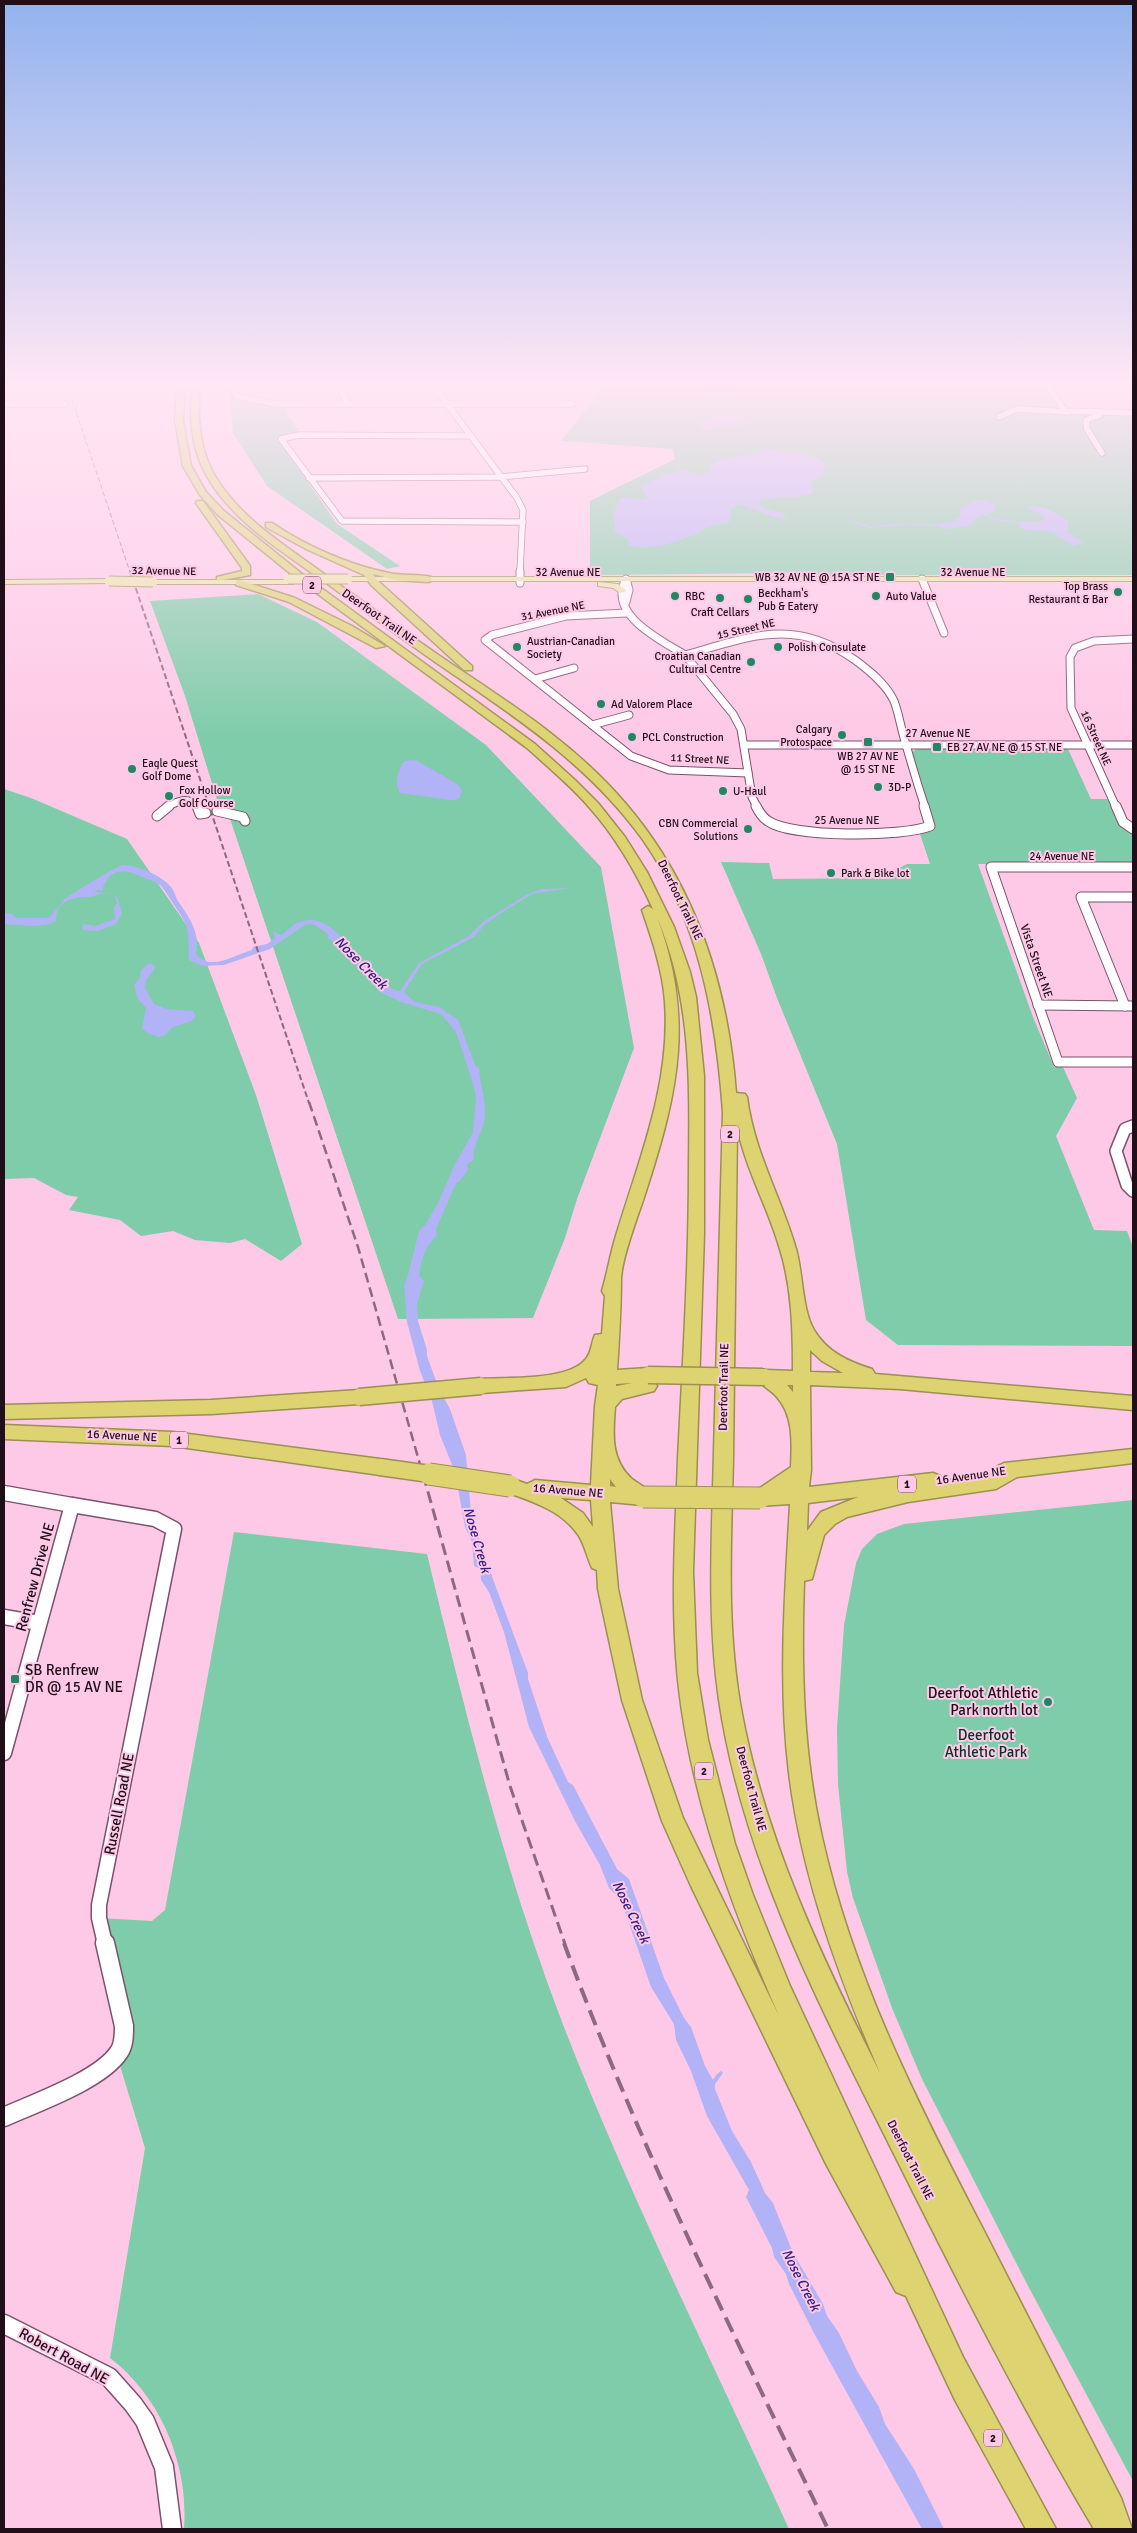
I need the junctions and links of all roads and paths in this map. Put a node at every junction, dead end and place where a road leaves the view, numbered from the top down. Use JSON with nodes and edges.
{"nodes":[{"id":1,"x":200,"y":503,"type":"edge"},
{"id":2,"x":212,"y":503,"type":"edge"},
{"id":3,"x":233,"y":503,"type":"edge"},
{"id":4,"x":239,"y":503,"type":"edge"},
{"id":5,"x":328,"y":503,"type":"edge"},
{"id":6,"x":520,"y":503,"type":"edge"},
{"id":7,"x":523,"y":522,"type":"junction"},
{"id":8,"x":225,"y":539,"type":"junction"},
{"id":9,"x":354,"y":565,"type":"junction"},
{"id":10,"x":521,"y":575,"type":"junction"},
{"id":11,"x":220,"y":579,"type":"junction"},
{"id":12,"x":1133,"y":579,"type":"edge"},
{"id":13,"x":4,"y":580,"type":"edge"},
{"id":14,"x":153,"y":580,"type":"junction"},
{"id":15,"x":269,"y":581,"type":"junction"},
{"id":16,"x":373,"y":581,"type":"junction"},
{"id":17,"x":424,"y":581,"type":"junction"},
{"id":18,"x":923,"y":581,"type":"junction"},
{"id":19,"x":239,"y":583,"type":"junction"},
{"id":20,"x":1133,"y":583,"type":"edge"},
{"id":21,"x":626,"y":586,"type":"junction"},
{"id":22,"x":289,"y":600,"type":"junction"},
{"id":23,"x":627,"y":612,"type":"junction"},
{"id":24,"x":413,"y":619,"type":"junction"},
{"id":25,"x":944,"y":633,"type":"dead end"},
{"id":26,"x":486,"y":638,"type":"joint"},
{"id":27,"x":1133,"y":639,"type":"edge"},
{"id":28,"x":685,"y":655,"type":"junction"},
{"id":29,"x":574,"y":668,"type":"dead end"},
{"id":30,"x":535,"y":679,"type":"junction"},
{"id":31,"x":452,"y":688,"type":"junction"},
{"id":32,"x":629,"y":715,"type":"dead end"},
{"id":33,"x":592,"y":725,"type":"junction"},
{"id":34,"x":906,"y":744,"type":"junction"},
{"id":35,"x":1086,"y":744,"type":"junction"},
{"id":36,"x":744,"y":745,"type":"junction"},
{"id":37,"x":1133,"y":745,"type":"edge"},
{"id":38,"x":572,"y":757,"type":"junction"},
{"id":39,"x":748,"y":773,"type":"junction"},
{"id":40,"x":217,"y":811,"type":"dead end"},
{"id":41,"x":206,"y":813,"type":"dead end"},
{"id":42,"x":157,"y":816,"type":"dead end"},
{"id":43,"x":246,"y":821,"type":"dead end"},
{"id":44,"x":928,"y":828,"type":"joint"},
{"id":45,"x":1132,"y":829,"type":"edge"},
{"id":46,"x":615,"y":835,"type":"junction"},
{"id":47,"x":647,"y":839,"type":"junction"},
{"id":48,"x":991,"y":867,"type":"joint"},
{"id":49,"x":1133,"y":867,"type":"edge"},
{"id":50,"x":1133,"y":897,"type":"edge"},
{"id":51,"x":1038,"y":1005,"type":"junction"},
{"id":52,"x":1129,"y":1006,"type":"edge"},
{"id":53,"x":1132,"y":1065,"type":"edge"},
{"id":54,"x":1133,"y":1126,"type":"edge"},
{"id":55,"x":1133,"y":1191,"type":"edge"},
{"id":56,"x":614,"y":1281,"type":"junction"},
{"id":57,"x":800,"y":1317,"type":"junction"},
{"id":58,"x":606,"y":1377,"type":"junction"},
{"id":59,"x":765,"y":1377,"type":"junction"},
{"id":60,"x":802,"y":1378,"type":"junction"},
{"id":61,"x":648,"y":1380,"type":"junction"},
{"id":62,"x":556,"y":1381,"type":"junction"},
{"id":63,"x":900,"y":1382,"type":"junction"},
{"id":64,"x":1133,"y":1403,"type":"edge"},
{"id":65,"x":604,"y":1406,"type":"junction"},
{"id":66,"x":4,"y":1412,"type":"edge"},
{"id":67,"x":801,"y":1427,"type":"junction"},
{"id":68,"x":4,"y":1432,"type":"edge"},
{"id":69,"x":603,"y":1438,"type":"junction"},
{"id":70,"x":1133,"y":1456,"type":"edge"},
{"id":71,"x":802,"y":1470,"type":"junction"},
{"id":72,"x":1013,"y":1470,"type":"junction"},
{"id":73,"x":510,"y":1486,"type":"junction"},
{"id":74,"x":4,"y":1493,"type":"edge"},
{"id":75,"x":600,"y":1494,"type":"junction"},
{"id":76,"x":801,"y":1496,"type":"junction"},
{"id":77,"x":643,"y":1497,"type":"junction"},
{"id":78,"x":760,"y":1498,"type":"junction"},
{"id":79,"x":72,"y":1505,"type":"junction"},
{"id":80,"x":608,"y":1589,"type":"junction"},
{"id":81,"x":4,"y":1617,"type":"edge"},
{"id":82,"x":39,"y":1624,"type":"junction"},
{"id":83,"x":795,"y":1700,"type":"junction"},
{"id":84,"x":4,"y":1753,"type":"edge"},
{"id":85,"x":4,"y":2117,"type":"edge"},
{"id":86,"x":4,"y":2324,"type":"edge"},
{"id":87,"x":943,"y":2347,"type":"junction"},
{"id":88,"x":172,"y":2529,"type":"edge"},
{"id":89,"x":1042,"y":2529,"type":"edge"},
{"id":90,"x":1110,"y":2529,"type":"edge"},
{"id":91,"x":1118,"y":2529,"type":"edge"}],
"edges":[{"from":1,"to":8,"type":"highway"},
{"from":2,"to":31,"type":"highway","name":"Deerfoot Trail NE","number":"2"},
{"from":3,"to":38,"type":"highway","name":"Deerfoot Trail NE","number":"2"},
{"from":4,"to":9,"type":"highway"},
{"from":5,"to":7,"type":"street"},
{"from":6,"to":7,"type":"street"},
{"from":7,"to":10,"type":"street"},
{"from":8,"to":11,"type":"highway"},
{"from":8,"to":15,"type":"highway"},
{"from":9,"to":16,"type":"highway"},
{"from":9,"to":17,"type":"highway"},
{"from":10,"to":17,"type":"main road","name":"32 Avenue NE"},
{"from":10,"to":17,"type":"main road","name":"32 Avenue NE"},
{"from":10,"to":21,"type":"main road","name":"32 Avenue NE"},
{"from":10,"to":21,"type":"main road","name":"32 Avenue NE"},
{"from":11,"to":14,"type":"main road","name":"32 Avenue NE"},
{"from":11,"to":15,"type":"main road","name":"32 Avenue NE"},
{"from":12,"to":18,"type":"main road","name":"32 Avenue NE"},
{"from":13,"to":14,"type":"main road","name":"32 Avenue NE","bridge":true},
{"from":14,"to":19,"type":"main road","name":"32 Avenue NE"},
{"from":15,"to":16,"type":"main road","name":"32 Avenue NE","bridge":true},
{"from":15,"to":19,"type":"main road","name":"32 Avenue NE"},
{"from":15,"to":22,"type":"highway"},
{"from":16,"to":17,"type":"main road","name":"32 Avenue NE"},
{"from":16,"to":24,"type":"highway"},
{"from":17,"to":24,"type":"highway"},
{"from":18,"to":20,"type":"main road","name":"32 Avenue NE"},
{"from":18,"to":21,"type":"main road","name":"32 Avenue NE"},
{"from":18,"to":21,"type":"main road","name":"32 Avenue NE"},
{"from":18,"to":25,"type":"street"},
{"from":19,"to":22,"type":"highway"},
{"from":21,"to":23,"type":"street"},
{"from":22,"to":31,"type":"highway"},
{"from":23,"to":26,"type":"street","name":"31 Avenue NE"},
{"from":23,"to":28,"type":"street"},
{"from":24,"to":38,"type":"highway"},
{"from":26,"to":30,"type":"street","name":"11 Street NE"},
{"from":27,"to":35,"type":"street","name":"16 Street NE"},
{"from":28,"to":34,"type":"street","name":"15 Street NE"},
{"from":28,"to":36,"type":"street"},
{"from":29,"to":30,"type":"street"},
{"from":30,"to":33,"type":"street","name":"11 Street NE"},
{"from":31,"to":46,"type":"highway","name":"Deerfoot Trail NE","number":"2"},
{"from":32,"to":33,"type":"street"},
{"from":33,"to":39,"type":"street","name":"11 Street NE"},
{"from":34,"to":35,"type":"street","name":"27 Avenue NE"},
{"from":34,"to":36,"type":"street","name":"27 Avenue NE"},
{"from":34,"to":44,"type":"street","name":"15 Street NE"},
{"from":35,"to":37,"type":"street","name":"27 Avenue NE"},
{"from":35,"to":45,"type":"street","name":"16 Street NE"},
{"from":36,"to":39,"type":"street"},
{"from":38,"to":47,"type":"highway","name":"Deerfoot Trail NE","number":"2"},
{"from":39,"to":44,"type":"street","name":"25 Avenue NE"},
{"from":40,"to":43,"type":"street"},
{"from":41,"to":42,"type":"street"},
{"from":46,"to":56,"type":"highway"},
{"from":46,"to":87,"type":"highway","name":"Deerfoot Trail NE","number":"2"},
{"from":47,"to":57,"type":"highway"},
{"from":47,"to":90,"type":"highway","name":"Deerfoot Trail NE","number":"2"},
{"from":48,"to":49,"type":"street","name":"24 Avenue NE"},
{"from":48,"to":51,"type":"street","name":"Vista Street NE"},
{"from":50,"to":52,"type":"street"},
{"from":51,"to":52,"type":"street"},
{"from":51,"to":53,"type":"street","name":"Vista Street NE"},
{"from":54,"to":55,"type":"street"},
{"from":56,"to":58,"type":"highway"},
{"from":56,"to":62,"type":"highway"},
{"from":57,"to":60,"type":"highway"},
{"from":57,"to":63,"type":"highway"},
{"from":58,"to":61,"type":"highway","name":"16 Avenue NE"},
{"from":58,"to":62,"type":"highway","name":"16 Avenue NE"},
{"from":58,"to":65,"type":"highway"},
{"from":59,"to":60,"type":"highway"},
{"from":59,"to":61,"type":"highway","bridge":true},
{"from":59,"to":67,"type":"highway"},
{"from":60,"to":63,"type":"highway"},
{"from":60,"to":67,"type":"highway"},
{"from":61,"to":65,"type":"highway"},
{"from":62,"to":66,"type":"highway","name":"16 Avenue NE","bridge":true},
{"from":63,"to":64,"type":"highway"},
{"from":65,"to":69,"type":"highway"},
{"from":67,"to":71,"type":"highway"},
{"from":68,"to":73,"type":"highway","name":"16 Avenue NE","number":"1","bridge":true},
{"from":69,"to":75,"type":"highway"},
{"from":69,"to":77,"type":"highway"},
{"from":70,"to":72,"type":"highway","name":"16 Avenue NE","number":"1"},
{"from":71,"to":76,"type":"highway"},
{"from":71,"to":78,"type":"highway"},
{"from":72,"to":76,"type":"highway","name":"16 Avenue NE","number":"1"},
{"from":72,"to":83,"type":"highway"},
{"from":73,"to":75,"type":"highway","name":"16 Avenue NE","number":"1"},
{"from":73,"to":80,"type":"highway"},
{"from":74,"to":79,"type":"street"},
{"from":75,"to":77,"type":"highway","name":"16 Avenue NE","number":"1"},
{"from":75,"to":80,"type":"highway"},
{"from":76,"to":78,"type":"highway","name":"16 Avenue NE","number":"1"},
{"from":76,"to":83,"type":"highway"},
{"from":77,"to":78,"type":"highway","name":"16 Avenue NE","number":"1","bridge":true},
{"from":79,"to":82,"type":"street","name":"Renfrew Drive NE"},
{"from":79,"to":85,"type":"street","name":"Russell Road NE"},
{"from":80,"to":87,"type":"highway"},
{"from":81,"to":82,"type":"street"},
{"from":82,"to":84,"type":"street","name":"Renfrew Drive NE"},
{"from":83,"to":91,"type":"highway"},
{"from":86,"to":88,"type":"street","name":"Robert Road NE"},
{"from":87,"to":89,"type":"highway","name":"Deerfoot Trail NE","number":"2"}]}
